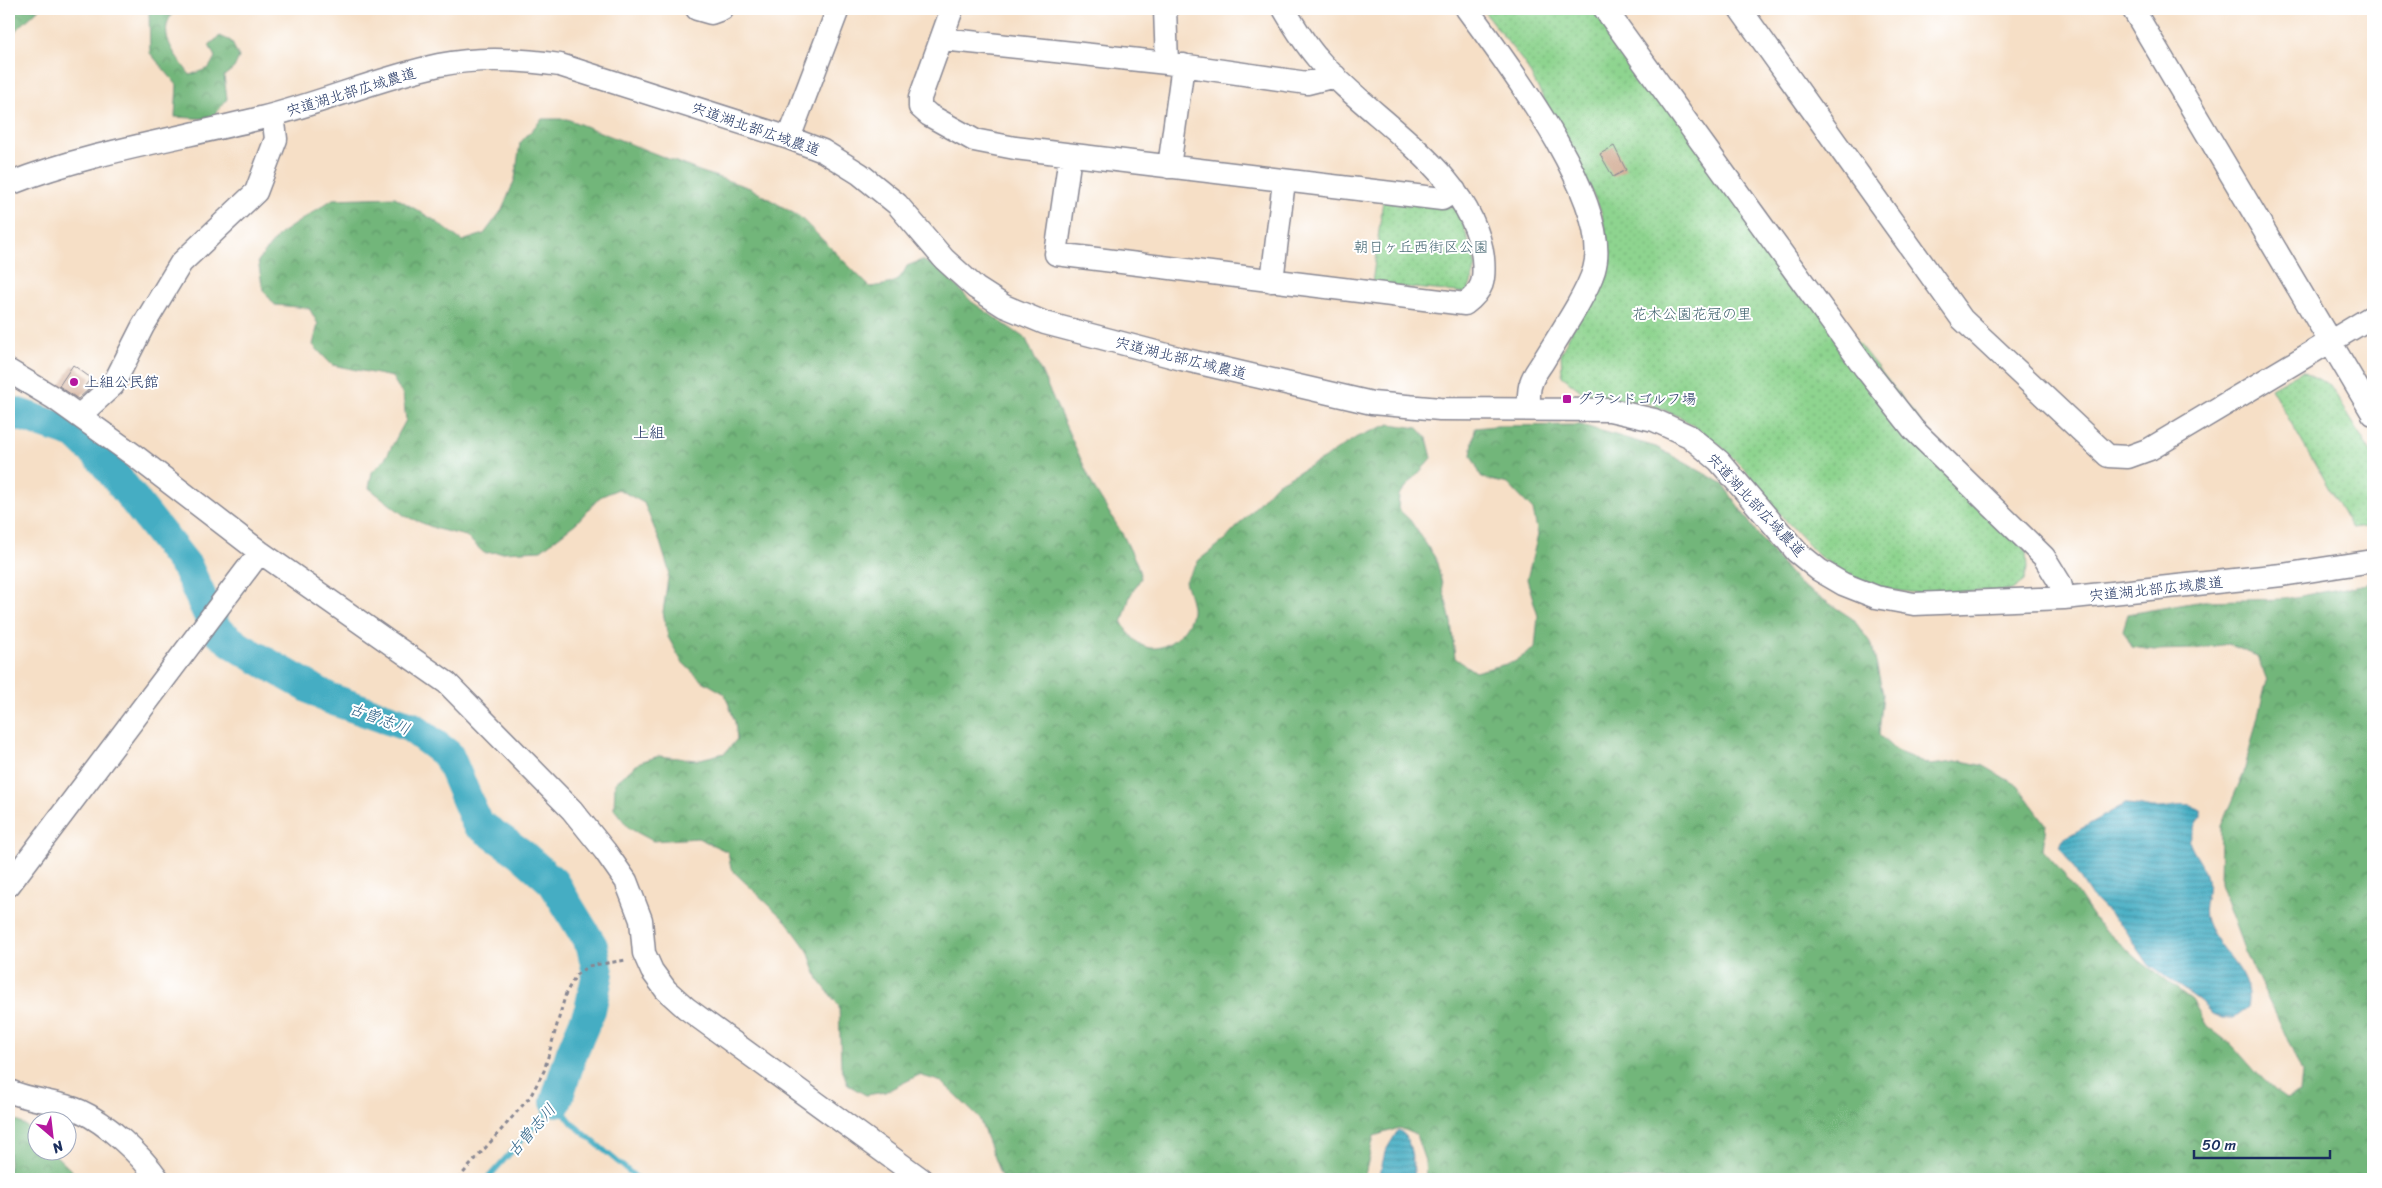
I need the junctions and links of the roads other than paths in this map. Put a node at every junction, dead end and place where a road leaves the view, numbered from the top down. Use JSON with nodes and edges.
{"nodes":[{"id":1,"x":697,"y":9,"type":"edge"},
{"id":2,"x":722,"y":9,"type":"edge"},
{"id":3,"x":838,"y":9,"type":"edge"},
{"id":4,"x":952,"y":9,"type":"edge"},
{"id":5,"x":1165,"y":9,"type":"edge"},
{"id":6,"x":1284,"y":9,"type":"edge"},
{"id":7,"x":1467,"y":9,"type":"edge"},
{"id":8,"x":1605,"y":9,"type":"edge"},
{"id":9,"x":1740,"y":9,"type":"edge"},
{"id":10,"x":2133,"y":9,"type":"edge"},
{"id":11,"x":942,"y":39,"type":"junction"},
{"id":12,"x":1175,"y":64,"type":"junction"},
{"id":13,"x":1335,"y":76,"type":"junction"},
{"id":14,"x":273,"y":115,"type":"junction"},
{"id":15,"x":790,"y":138,"type":"junction"},
{"id":16,"x":1070,"y":156,"type":"junction"},
{"id":17,"x":1169,"y":167,"type":"junction"},
{"id":18,"x":1284,"y":180,"type":"junction"},
{"id":19,"x":9,"y":184,"type":"edge"},
{"id":20,"x":1455,"y":191,"type":"junction"},
{"id":21,"x":1272,"y":280,"type":"junction"},
{"id":22,"x":2373,"y":316,"type":"edge"},
{"id":23,"x":2330,"y":342,"type":"junction"},
{"id":24,"x":9,"y":371,"type":"edge"},
{"id":25,"x":1529,"y":409,"type":"junction"},
{"id":26,"x":2373,"y":414,"type":"edge"},
{"id":27,"x":79,"y":416,"type":"junction"},
{"id":28,"x":260,"y":552,"type":"junction"},
{"id":29,"x":2373,"y":561,"type":"edge"},
{"id":30,"x":2064,"y":598,"type":"junction"},
{"id":31,"x":9,"y":885,"type":"edge"},
{"id":32,"x":9,"y":1091,"type":"edge"},
{"id":33,"x":158,"y":1179,"type":"edge"},
{"id":34,"x":921,"y":1179,"type":"edge"}],
"edges":[{"from":1,"to":2,"type":"street"},
{"from":3,"to":15,"type":"street"},
{"from":4,"to":11,"type":"street"},
{"from":5,"to":12,"type":"street"},
{"from":6,"to":13,"type":"street"},
{"from":7,"to":25,"type":"street"},
{"from":8,"to":30,"type":"street"},
{"from":9,"to":23,"type":"street"},
{"from":10,"to":23,"type":"street"},
{"from":11,"to":12,"type":"street"},
{"from":11,"to":16,"type":"street"},
{"from":12,"to":13,"type":"street"},
{"from":12,"to":17,"type":"street"},
{"from":13,"to":20,"type":"street"},
{"from":14,"to":15,"type":"street","name":"宍道湖北部広域農道"},
{"from":14,"to":19,"type":"street","name":"宍道湖北部広域農道"},
{"from":14,"to":27,"type":"street"},
{"from":15,"to":25,"type":"street","name":"宍道湖北部広域農道"},
{"from":16,"to":17,"type":"street"},
{"from":16,"to":21,"type":"street"},
{"from":17,"to":18,"type":"street"},
{"from":18,"to":20,"type":"street"},
{"from":18,"to":21,"type":"street"},
{"from":20,"to":21,"type":"street"},
{"from":22,"to":23,"type":"street"},
{"from":23,"to":26,"type":"street"},
{"from":24,"to":27,"type":"street"},
{"from":25,"to":30,"type":"street","name":"宍道湖北部広域農道"},
{"from":27,"to":28,"type":"street"},
{"from":28,"to":31,"type":"street"},
{"from":28,"to":34,"type":"street"},
{"from":29,"to":30,"type":"street","name":"宍道湖北部広域農道"},
{"from":32,"to":33,"type":"street"}]}
